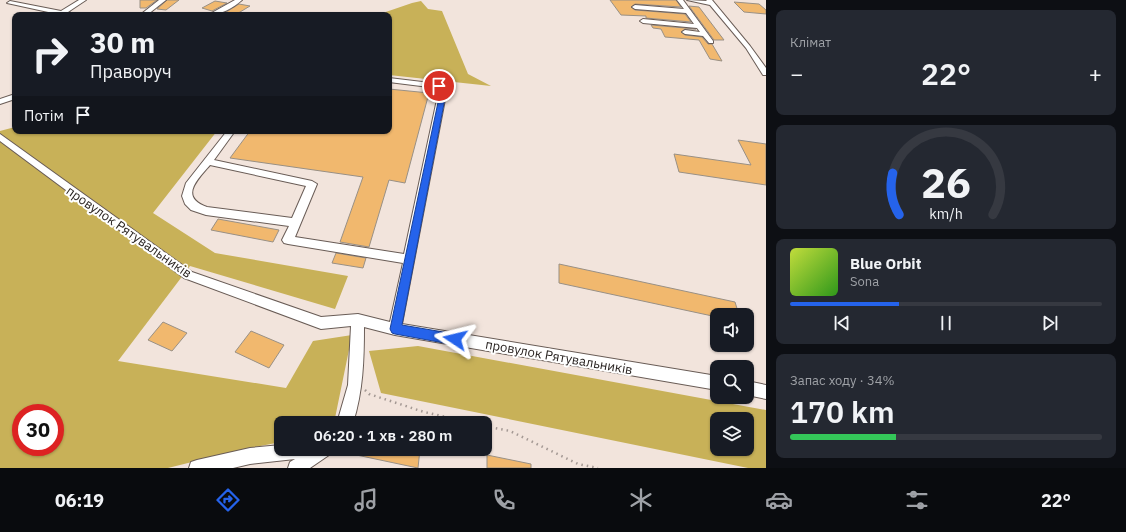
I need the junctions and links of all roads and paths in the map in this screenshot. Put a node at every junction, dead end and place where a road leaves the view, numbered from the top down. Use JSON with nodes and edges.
{"nodes":[{"id":1,"x":15,"y":0,"type":"edge"},
{"id":2,"x":83,"y":0,"type":"edge"},
{"id":3,"x":163,"y":0,"type":"edge"},
{"id":4,"x":239,"y":0,"type":"edge"},
{"id":5,"x":690,"y":0,"type":"edge"},
{"id":6,"x":632,"y":1,"type":"dead end"},
{"id":7,"x":682,"y":2,"type":"edge"},
{"id":8,"x":711,"y":2,"type":"edge"},
{"id":9,"x":635,"y":8,"type":"dead end"},
{"id":10,"x":688,"y":11,"type":"junction"},
{"id":11,"x":57,"y":12,"type":"edge"},
{"id":12,"x":64,"y":12,"type":"edge"},
{"id":13,"x":147,"y":12,"type":"edge"},
{"id":14,"x":218,"y":12,"type":"edge"},
{"id":15,"x":641,"y":14,"type":"dead end"},
{"id":16,"x":693,"y":18,"type":"junction"},
{"id":17,"x":643,"y":22,"type":"dead end"},
{"id":18,"x":699,"y":26,"type":"junction"},
{"id":19,"x":674,"y":31,"type":"dead end"},
{"id":20,"x":705,"y":34,"type":"junction"},
{"id":21,"x":711,"y":42,"type":"dead end"},
{"id":22,"x":766,"y":73,"type":"edge"},
{"id":23,"x":392,"y":80,"type":"edge"},
{"id":24,"x":12,"y":97,"type":"edge"},
{"id":25,"x":0,"y":102,"type":"edge"},
{"id":26,"x":229,"y":134,"type":"edge"},
{"id":27,"x":0,"y":137,"type":"edge"},
{"id":28,"x":208,"y":162,"type":"junction"},
{"id":29,"x":296,"y":222,"type":"junction"},
{"id":30,"x":410,"y":260,"type":"junction"},
{"id":31,"x":358,"y":320,"type":"junction"},
{"id":32,"x":395,"y":329,"type":"junction"},
{"id":33,"x":357,"y":380,"type":"junction"},
{"id":34,"x":710,"y":383,"type":"edge"},
{"id":35,"x":754,"y":389,"type":"edge"},
{"id":36,"x":766,"y":392,"type":"edge"},
{"id":37,"x":348,"y":416,"type":"edge"},
{"id":38,"x":442,"y":416,"type":"edge"},
{"id":39,"x":492,"y":427,"type":"edge"},
{"id":40,"x":274,"y":453,"type":"edge"},
{"id":41,"x":313,"y":456,"type":"edge"},
{"id":42,"x":197,"y":468,"type":"edge"},
{"id":43,"x":296,"y":468,"type":"edge"},
{"id":44,"x":598,"y":468,"type":"edge"}],
"edges":[{"from":1,"to":11,"type":"street"},
{"from":2,"to":12,"type":"street"},
{"from":3,"to":13,"type":"street"},
{"from":4,"to":14,"type":"street"},
{"from":5,"to":8,"type":"street"},
{"from":6,"to":7,"type":"street"},
{"from":7,"to":10,"type":"street"},
{"from":8,"to":22,"type":"street"},
{"from":9,"to":10,"type":"street"},
{"from":10,"to":16,"type":"street"},
{"from":15,"to":16,"type":"street"},
{"from":16,"to":18,"type":"street"},
{"from":17,"to":18,"type":"street"},
{"from":18,"to":20,"type":"street"},
{"from":19,"to":20,"type":"street"},
{"from":20,"to":21,"type":"street"},
{"from":23,"to":30,"type":"street"},
{"from":24,"to":25,"type":"street"},
{"from":26,"to":28,"type":"street"},
{"from":27,"to":31,"type":"street","name":"провулок Рятувальників"},
{"from":28,"to":29,"type":"street"},
{"from":28,"to":29,"type":"street"},
{"from":29,"to":30,"type":"street"},
{"from":30,"to":32,"type":"street"},
{"from":31,"to":32,"type":"street","name":"провулок Рятувальників"},
{"from":31,"to":33,"type":"street"},
{"from":32,"to":34,"type":"street","name":"провулок Рятувальників"},
{"from":33,"to":37,"type":"street"},
{"from":33,"to":38,"type":"path"},
{"from":35,"to":36,"type":"street"},
{"from":39,"to":44,"type":"path"},
{"from":40,"to":42,"type":"street"},
{"from":41,"to":43,"type":"street"}]}
